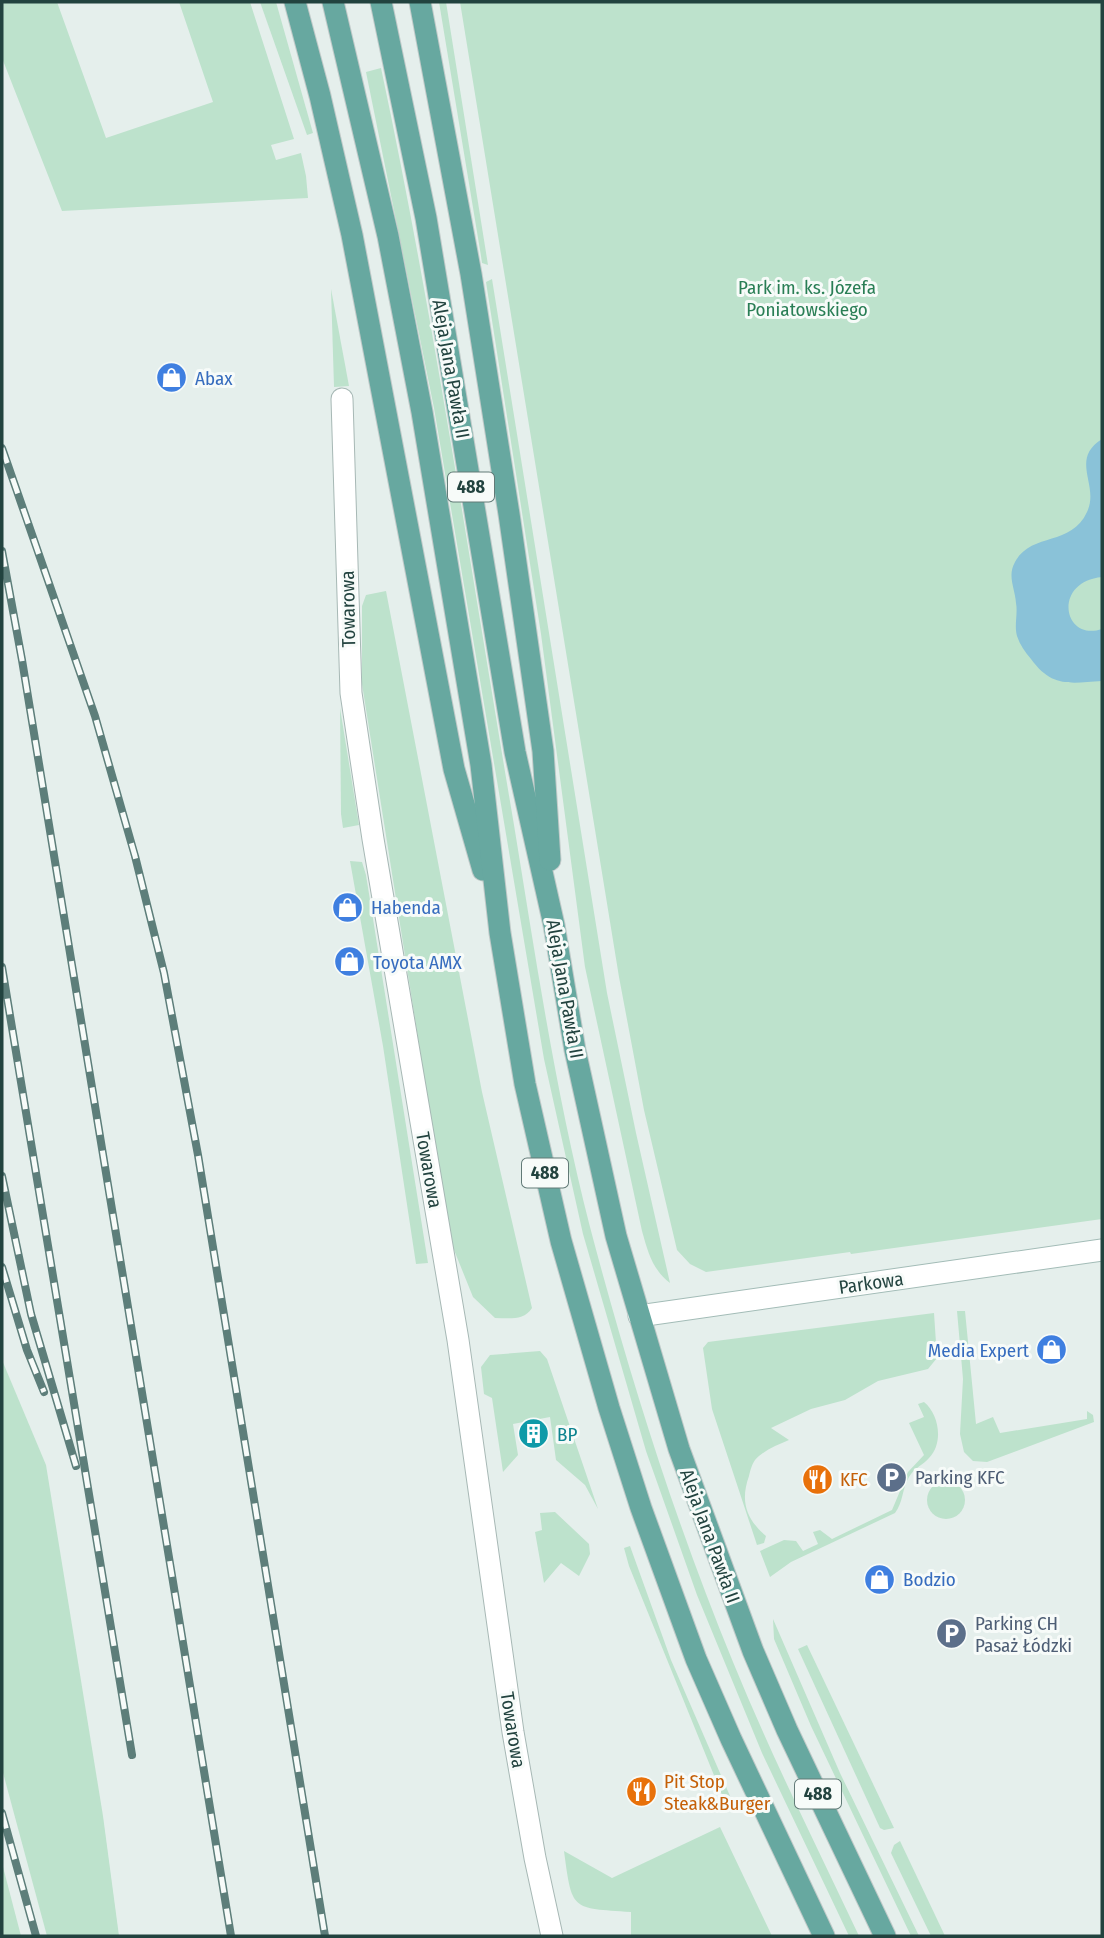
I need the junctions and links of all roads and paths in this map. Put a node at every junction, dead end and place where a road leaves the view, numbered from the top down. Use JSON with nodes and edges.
{"nodes":[{"id":1,"x":295,"y":2,"type":"edge"},
{"id":2,"x":333,"y":2,"type":"edge"},
{"id":3,"x":382,"y":2,"type":"edge"},
{"id":4,"x":420,"y":2,"type":"edge"},
{"id":5,"x":342,"y":400,"type":"dead end"},
{"id":6,"x":554,"y":925,"type":"junction"},
{"id":7,"x":500,"y":933,"type":"junction"},
{"id":8,"x":1102,"y":1250,"type":"edge"},
{"id":9,"x":639,"y":1316,"type":"junction"},
{"id":10,"x":552,"y":1936,"type":"edge"},
{"id":11,"x":824,"y":1936,"type":"edge"},
{"id":12,"x":885,"y":1936,"type":"edge"}],
"edges":[{"from":1,"to":7,"type":"main road"},
{"from":2,"to":7,"type":"main road","name":"Aleja Jana Pawła II","number":"488"},
{"from":3,"to":6,"type":"main road","name":"Aleja Jana Pawła II","number":"488"},
{"from":4,"to":6,"type":"main road"},
{"from":5,"to":10,"type":"street","name":"Towarowa"},
{"from":6,"to":9,"type":"main road","name":"Aleja Jana Pawła II","number":"488"},
{"from":7,"to":11,"type":"main road","name":"Aleja Jana Pawła II","number":"488"},
{"from":8,"to":9,"type":"street","name":"Parkowa"},
{"from":9,"to":12,"type":"main road","name":"Aleja Jana Pawła II","number":"488"}]}
